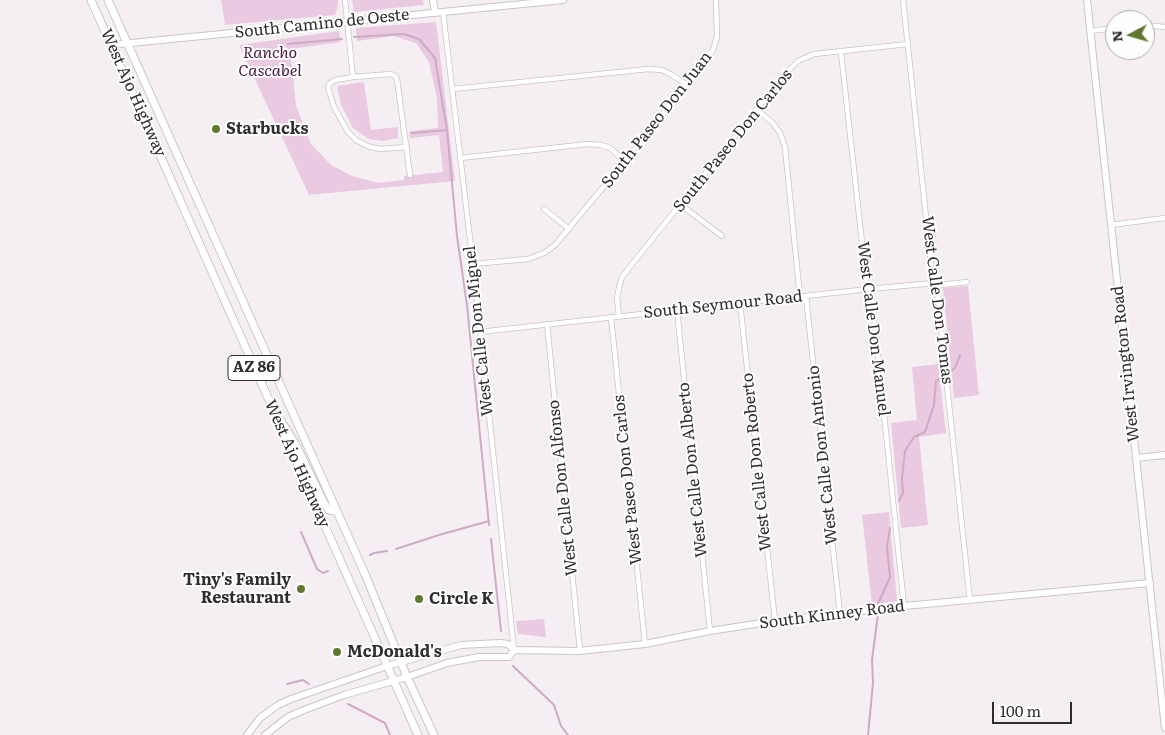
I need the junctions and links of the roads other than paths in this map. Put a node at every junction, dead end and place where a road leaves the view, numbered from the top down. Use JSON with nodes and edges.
{"nodes":[{"id":1,"x":91,"y":0,"type":"edge"},
{"id":2,"x":108,"y":0,"type":"edge"},
{"id":3,"x":345,"y":0,"type":"edge"},
{"id":4,"x":433,"y":0,"type":"edge"},
{"id":5,"x":563,"y":0,"type":"edge"},
{"id":6,"x":716,"y":0,"type":"edge"},
{"id":7,"x":903,"y":0,"type":"edge"},
{"id":8,"x":1087,"y":0,"type":"edge"},
{"id":9,"x":443,"y":12,"type":"junction"},
{"id":10,"x":435,"y":13,"type":"junction"},
{"id":11,"x":347,"y":22,"type":"junction"},
{"id":12,"x":1105,"y":29,"type":"edge"},
{"id":13,"x":1090,"y":31,"type":"junction"},
{"id":14,"x":127,"y":43,"type":"junction"},
{"id":15,"x":908,"y":44,"type":"junction"},
{"id":16,"x":111,"y":45,"type":"junction"},
{"id":17,"x":841,"y":52,"type":"junction"},
{"id":18,"x":353,"y":77,"type":"junction"},
{"id":19,"x":686,"y":84,"type":"junction"},
{"id":20,"x":453,"y":89,"type":"junction"},
{"id":21,"x":757,"y":110,"type":"junction"},
{"id":22,"x":407,"y":147,"type":"junction"},
{"id":23,"x":460,"y":158,"type":"junction"},
{"id":24,"x":625,"y":161,"type":"junction"},
{"id":25,"x":410,"y":175,"type":"dead end"},
{"id":26,"x":681,"y":204,"type":"junction"},
{"id":27,"x":544,"y":209,"type":"dead end"},
{"id":28,"x":1165,"y":218,"type":"edge"},
{"id":29,"x":1111,"y":225,"type":"junction"},
{"id":30,"x":569,"y":229,"type":"junction"},
{"id":31,"x":722,"y":236,"type":"dead end"},
{"id":32,"x":473,"y":264,"type":"junction"},
{"id":33,"x":935,"y":282,"type":"junction"},
{"id":34,"x":966,"y":282,"type":"dead end"},
{"id":35,"x":869,"y":289,"type":"junction"},
{"id":36,"x":806,"y":296,"type":"junction"},
{"id":37,"x":800,"y":297,"type":"junction"},
{"id":38,"x":740,"y":303,"type":"junction"},
{"id":39,"x":677,"y":310,"type":"junction"},
{"id":40,"x":620,"y":316,"type":"junction"},
{"id":41,"x":611,"y":317,"type":"junction"},
{"id":42,"x":547,"y":324,"type":"junction"},
{"id":43,"x":479,"y":332,"type":"junction"},
{"id":44,"x":274,"y":414,"type":"junction"},
{"id":45,"x":1165,"y":455,"type":"edge"},
{"id":46,"x":1137,"y":458,"type":"junction"},
{"id":47,"x":335,"y":511,"type":"junction"},
{"id":48,"x":1150,"y":583,"type":"junction"},
{"id":49,"x":970,"y":601,"type":"junction"},
{"id":50,"x":904,"y":606,"type":"junction"},
{"id":51,"x":840,"y":614,"type":"junction"},
{"id":52,"x":775,"y":621,"type":"junction"},
{"id":53,"x":710,"y":631,"type":"junction"},
{"id":54,"x":645,"y":644,"type":"junction"},
{"id":55,"x":514,"y":650,"type":"junction"},
{"id":56,"x":580,"y":651,"type":"junction"},
{"id":57,"x":401,"y":662,"type":"junction"},
{"id":58,"x":387,"y":666,"type":"junction"},
{"id":59,"x":407,"y":677,"type":"junction"},
{"id":60,"x":394,"y":681,"type":"junction"},
{"id":61,"x":1165,"y":728,"type":"edge"},
{"id":62,"x":247,"y":735,"type":"edge"},
{"id":63,"x":265,"y":735,"type":"edge"},
{"id":64,"x":418,"y":735,"type":"edge"},
{"id":65,"x":434,"y":735,"type":"edge"}],
"edges":[{"from":1,"to":16,"type":"main road","name":"West Ajo Highway","number":"AZ 86"},
{"from":2,"to":14,"type":"main road","name":"West Ajo Highway","number":"AZ 86"},
{"from":3,"to":11,"type":"street"},
{"from":4,"to":10,"type":"main road"},
{"from":5,"to":9,"type":"main road","name":"South Camino de Oeste"},
{"from":6,"to":19,"type":"street","name":"South Paseo Don Juan"},
{"from":7,"to":15,"type":"street","name":"West Calle Don Tomas"},
{"from":8,"to":13,"type":"main road","name":"West Irvington Road"},
{"from":9,"to":10,"type":"main road","name":"South Camino de Oeste"},
{"from":9,"to":20,"type":"street","name":"West Calle Don Miguel"},
{"from":10,"to":11,"type":"main road","name":"South Camino de Oeste"},
{"from":11,"to":14,"type":"main road","name":"South Camino de Oeste"},
{"from":11,"to":18,"type":"street"},
{"from":12,"to":13,"type":"street"},
{"from":13,"to":29,"type":"main road","name":"West Irvington Road"},
{"from":14,"to":16,"type":"main road","name":"South Camino de Oeste"},
{"from":14,"to":47,"type":"main road","name":"West Ajo Highway","number":"AZ 86"},
{"from":15,"to":17,"type":"street","name":"South Paseo Don Carlos"},
{"from":15,"to":33,"type":"street","name":"West Calle Don Tomas"},
{"from":16,"to":44,"type":"main road","name":"West Ajo Highway","number":"AZ 86"},
{"from":17,"to":21,"type":"street","name":"South Paseo Don Carlos"},
{"from":17,"to":35,"type":"street","name":"West Calle Don Manuel"},
{"from":18,"to":22,"type":"street"},
{"from":18,"to":22,"type":"street"},
{"from":19,"to":20,"type":"street"},
{"from":19,"to":24,"type":"street","name":"South Paseo Don Juan"},
{"from":20,"to":23,"type":"street","name":"West Calle Don Miguel"},
{"from":21,"to":26,"type":"street","name":"South Paseo Don Carlos"},
{"from":21,"to":37,"type":"street"},
{"from":22,"to":25,"type":"street"},
{"from":23,"to":24,"type":"street"},
{"from":23,"to":32,"type":"street","name":"West Calle Don Miguel"},
{"from":24,"to":30,"type":"street","name":"South Paseo Don Juan"},
{"from":26,"to":31,"type":"street"},
{"from":26,"to":40,"type":"street","name":"South Paseo Don Carlos"},
{"from":27,"to":30,"type":"street"},
{"from":28,"to":29,"type":"street"},
{"from":29,"to":46,"type":"main road","name":"West Irvington Road"},
{"from":30,"to":32,"type":"street","name":"South Paseo Don Juan"},
{"from":32,"to":43,"type":"street","name":"West Calle Don Miguel"},
{"from":33,"to":34,"type":"street","name":"South Seymour Road"},
{"from":33,"to":35,"type":"street","name":"South Seymour Road"},
{"from":33,"to":49,"type":"street","name":"West Calle Don Tomas"},
{"from":35,"to":36,"type":"street","name":"South Seymour Road"},
{"from":35,"to":50,"type":"street","name":"West Calle Don Manuel"},
{"from":36,"to":37,"type":"street","name":"South Seymour Road"},
{"from":36,"to":51,"type":"street","name":"West Calle Don Antonio"},
{"from":37,"to":38,"type":"street","name":"South Seymour Road"},
{"from":38,"to":39,"type":"street","name":"South Seymour Road"},
{"from":38,"to":52,"type":"street","name":"West Calle Don Roberto"},
{"from":39,"to":40,"type":"street","name":"South Seymour Road"},
{"from":39,"to":53,"type":"street","name":"West Calle Don Alberto"},
{"from":40,"to":41,"type":"street","name":"South Seymour Road"},
{"from":41,"to":42,"type":"street","name":"South Seymour Road"},
{"from":41,"to":54,"type":"street","name":"West Paseo Don Carlos"},
{"from":42,"to":43,"type":"street","name":"South Seymour Road"},
{"from":42,"to":56,"type":"street","name":"West Calle Don Alfonso"},
{"from":43,"to":55,"type":"street","name":"West Calle Don Miguel"},
{"from":44,"to":47,"type":"main road"},
{"from":44,"to":58,"type":"main road","name":"West Ajo Highway","number":"AZ 86"},
{"from":45,"to":46,"type":"main road"},
{"from":46,"to":48,"type":"main road","name":"West Irvington Road"},
{"from":47,"to":57,"type":"main road","name":"West Ajo Highway","number":"AZ 86"},
{"from":48,"to":49,"type":"main road","name":"South Kinney Road"},
{"from":48,"to":61,"type":"main road","name":"West Irvington Road"},
{"from":49,"to":50,"type":"main road","name":"South Kinney Road"},
{"from":50,"to":51,"type":"main road","name":"South Kinney Road"},
{"from":51,"to":52,"type":"main road","name":"South Kinney Road"},
{"from":52,"to":53,"type":"main road","name":"South Kinney Road"},
{"from":53,"to":54,"type":"main road","name":"South Kinney Road"},
{"from":54,"to":56,"type":"main road","name":"South Kinney Road"},
{"from":55,"to":56,"type":"main road","name":"South Kinney Road"},
{"from":55,"to":57,"type":"main road","name":"South Kinney Road"},
{"from":55,"to":59,"type":"main road","name":"South Kinney Road"},
{"from":57,"to":58,"type":"main road","name":"South Kinney Road"},
{"from":57,"to":59,"type":"main road","name":"West Ajo Highway","number":"AZ 86"},
{"from":58,"to":60,"type":"main road","name":"West Ajo Highway","number":"AZ 86"},
{"from":58,"to":62,"type":"main road","name":"South Kinney Road"},
{"from":59,"to":60,"type":"main road","name":"South Kinney Road"},
{"from":59,"to":65,"type":"main road","name":"West Ajo Highway","number":"AZ 86"},
{"from":60,"to":63,"type":"main road","name":"South Kinney Road"},
{"from":60,"to":64,"type":"main road","name":"West Ajo Highway","number":"AZ 86"}]}
